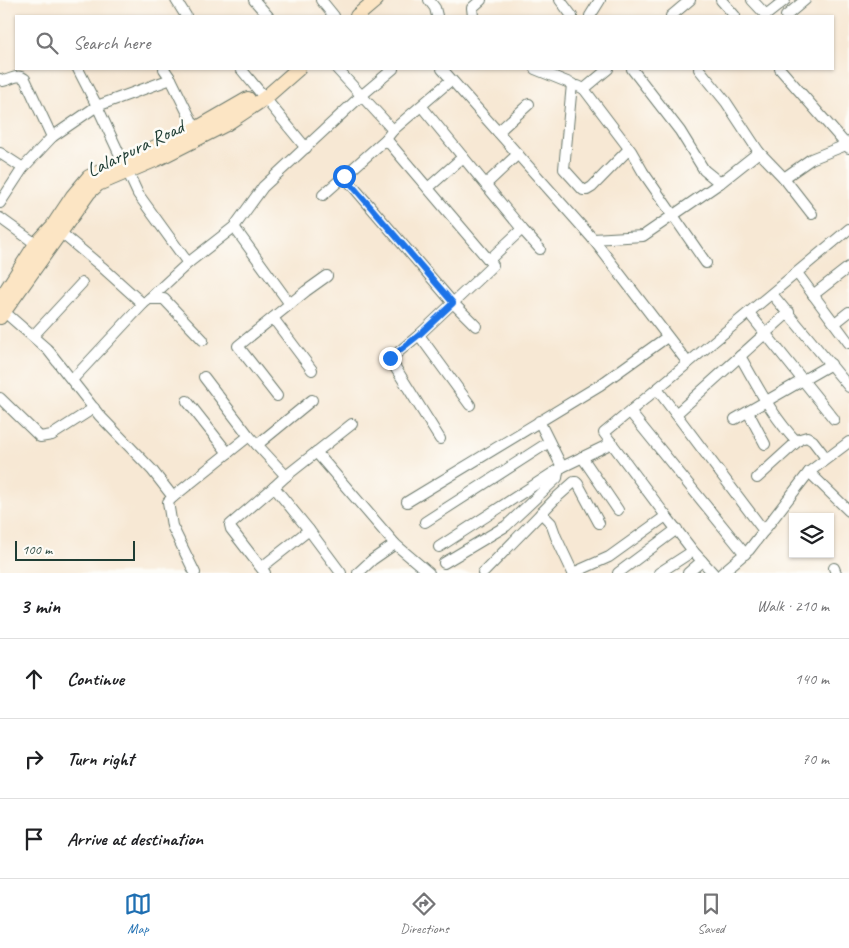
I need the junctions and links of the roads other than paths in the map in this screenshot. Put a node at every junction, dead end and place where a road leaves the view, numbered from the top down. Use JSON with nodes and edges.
{"nodes":[{"id":1,"x":176,"y":0,"type":"edge"},
{"id":2,"x":254,"y":0,"type":"edge"},
{"id":3,"x":321,"y":0,"type":"edge"},
{"id":4,"x":363,"y":0,"type":"edge"},
{"id":5,"x":376,"y":0,"type":"edge"},
{"id":6,"x":429,"y":0,"type":"edge"},
{"id":7,"x":481,"y":0,"type":"edge"},
{"id":8,"x":560,"y":0,"type":"edge"},
{"id":9,"x":600,"y":0,"type":"edge"},
{"id":10,"x":690,"y":0,"type":"edge"},
{"id":11,"x":721,"y":0,"type":"edge"},
{"id":12,"x":752,"y":0,"type":"edge"},
{"id":13,"x":785,"y":0,"type":"edge"},
{"id":14,"x":806,"y":0,"type":"edge"},
{"id":15,"x":185,"y":15,"type":"edge"},
{"id":16,"x":267,"y":15,"type":"edge"},
{"id":17,"x":333,"y":15,"type":"edge"},
{"id":18,"x":346,"y":15,"type":"edge"},
{"id":19,"x":358,"y":15,"type":"edge"},
{"id":20,"x":437,"y":15,"type":"edge"},
{"id":21,"x":473,"y":15,"type":"edge"},
{"id":22,"x":571,"y":15,"type":"edge"},
{"id":23,"x":591,"y":15,"type":"edge"},
{"id":24,"x":672,"y":15,"type":"edge"},
{"id":25,"x":734,"y":15,"type":"edge"},
{"id":26,"x":787,"y":15,"type":"edge"},
{"id":27,"x":79,"y":70,"type":"edge"},
{"id":28,"x":165,"y":70,"type":"edge"},
{"id":29,"x":242,"y":70,"type":"edge"},
{"id":30,"x":284,"y":70,"type":"edge"},
{"id":31,"x":297,"y":70,"type":"edge"},
{"id":32,"x":338,"y":70,"type":"edge"},
{"id":33,"x":392,"y":70,"type":"edge"},
{"id":34,"x":443,"y":70,"type":"edge"},
{"id":35,"x":607,"y":70,"type":"edge"},
{"id":36,"x":633,"y":70,"type":"edge"},
{"id":37,"x":700,"y":70,"type":"edge"},
{"id":38,"x":781,"y":70,"type":"edge"},
{"id":39,"x":553,"y":72,"type":"edge"},
{"id":40,"x":0,"y":79,"type":"edge"},
{"id":41,"x":171,"y":79,"type":"junction"},
{"id":42,"x":451,"y":80,"type":"junction"},
{"id":43,"x":572,"y":84,"type":"junction"},
{"id":44,"x":584,"y":89,"type":"junction"},
{"id":45,"x":262,"y":94,"type":"junction"},
{"id":46,"x":361,"y":96,"type":"junction"},
{"id":47,"x":529,"y":104,"type":"dead end"},
{"id":48,"x":97,"y":106,"type":"junction"},
{"id":49,"x":422,"y":107,"type":"junction"},
{"id":50,"x":393,"y":130,"type":"junction"},
{"id":51,"x":498,"y":132,"type":"junction"},
{"id":52,"x":198,"y":134,"type":"junction"},
{"id":53,"x":52,"y":137,"type":"junction"},
{"id":54,"x":386,"y":139,"type":"junction"},
{"id":55,"x":848,"y":145,"type":"edge"},
{"id":56,"x":306,"y":148,"type":"junction"},
{"id":57,"x":629,"y":149,"type":"junction"},
{"id":58,"x":759,"y":152,"type":"junction"},
{"id":59,"x":0,"y":153,"type":"edge"},
{"id":60,"x":518,"y":154,"type":"junction"},
{"id":61,"x":463,"y":157,"type":"junction"},
{"id":62,"x":125,"y":166,"type":"junction"},
{"id":63,"x":23,"y":168,"type":"junction"},
{"id":64,"x":344,"y":176,"type":"junction"},
{"id":65,"x":784,"y":178,"type":"junction"},
{"id":66,"x":720,"y":183,"type":"junction"},
{"id":67,"x":486,"y":184,"type":"junction"},
{"id":68,"x":428,"y":188,"type":"junction"},
{"id":69,"x":322,"y":195,"type":"dead end"},
{"id":70,"x":0,"y":203,"type":"edge"},
{"id":71,"x":812,"y":214,"type":"dead end"},
{"id":72,"x":674,"y":216,"type":"junction"},
{"id":73,"x":0,"y":218,"type":"edge"},
{"id":74,"x":234,"y":227,"type":"junction"},
{"id":75,"x":522,"y":229,"type":"junction"},
{"id":76,"x":849,"y":229,"type":"edge"},
{"id":77,"x":60,"y":232,"type":"junction"},
{"id":78,"x":593,"y":239,"type":"junction"},
{"id":79,"x":36,"y":244,"type":"junction"},
{"id":80,"x":540,"y":249,"type":"dead end"},
{"id":81,"x":489,"y":260,"type":"junction"},
{"id":82,"x":188,"y":263,"type":"junction"},
{"id":83,"x":706,"y":263,"type":"dead end"},
{"id":84,"x":849,"y":267,"type":"edge"},
{"id":85,"x":798,"y":273,"type":"junction"},
{"id":86,"x":327,"y":276,"type":"dead end"},
{"id":87,"x":82,"y":283,"type":"dead end"},
{"id":88,"x":772,"y":294,"type":"junction"},
{"id":89,"x":813,"y":295,"type":"junction"},
{"id":90,"x":146,"y":302,"type":"junction"},
{"id":91,"x":453,"y":303,"type":"junction"},
{"id":92,"x":290,"y":304,"type":"junction"},
{"id":93,"x":1,"y":309,"type":"edge"},
{"id":94,"x":789,"y":312,"type":"junction"},
{"id":95,"x":849,"y":312,"type":"edge"},
{"id":96,"x":749,"y":313,"type":"junction"},
{"id":97,"x":272,"y":318,"type":"junction"},
{"id":98,"x":834,"y":324,"type":"junction"},
{"id":99,"x":476,"y":326,"type":"dead end"},
{"id":100,"x":765,"y":334,"type":"junction"},
{"id":101,"x":419,"y":335,"type":"junction"},
{"id":102,"x":33,"y":336,"type":"junction"},
{"id":103,"x":667,"y":337,"type":"junction"},
{"id":104,"x":203,"y":340,"type":"dead end"},
{"id":105,"x":849,"y":343,"type":"edge"},
{"id":106,"x":740,"y":356,"type":"junction"},
{"id":107,"x":688,"y":363,"type":"junction"},
{"id":108,"x":831,"y":364,"type":"junction"},
{"id":109,"x":312,"y":370,"type":"dead end"},
{"id":110,"x":204,"y":377,"type":"dead end"},
{"id":111,"x":72,"y":380,"type":"junction"},
{"id":112,"x":803,"y":380,"type":"junction"},
{"id":113,"x":849,"y":387,"type":"edge"},
{"id":114,"x":657,"y":389,"type":"junction"},
{"id":115,"x":277,"y":396,"type":"dead end"},
{"id":116,"x":0,"y":398,"type":"edge"},
{"id":117,"x":312,"y":400,"type":"dead end"},
{"id":118,"x":187,"y":401,"type":"dead end"},
{"id":119,"x":766,"y":401,"type":"junction"},
{"id":120,"x":470,"y":405,"type":"dead end"},
{"id":121,"x":94,"y":408,"type":"junction"},
{"id":122,"x":630,"y":412,"type":"junction"},
{"id":123,"x":748,"y":412,"type":"junction"},
{"id":124,"x":676,"y":414,"type":"junction"},
{"id":125,"x":735,"y":419,"type":"dead end"},
{"id":126,"x":834,"y":419,"type":"dead end"},
{"id":127,"x":539,"y":422,"type":"junction"},
{"id":128,"x":352,"y":424,"type":"dead end"},
{"id":129,"x":249,"y":436,"type":"junction"},
{"id":130,"x":440,"y":439,"type":"dead end"},
{"id":131,"x":549,"y":442,"type":"junction"},
{"id":132,"x":797,"y":442,"type":"junction"},
{"id":133,"x":849,"y":442,"type":"edge"},
{"id":134,"x":612,"y":443,"type":"junction"},
{"id":135,"x":765,"y":444,"type":"dead end"},
{"id":136,"x":257,"y":445,"type":"junction"},
{"id":137,"x":316,"y":452,"type":"junction"},
{"id":138,"x":228,"y":454,"type":"junction"},
{"id":139,"x":582,"y":457,"type":"junction"},
{"id":140,"x":826,"y":458,"type":"junction"},
{"id":141,"x":559,"y":469,"type":"junction"},
{"id":142,"x":809,"y":472,"type":"junction"},
{"id":143,"x":286,"y":476,"type":"junction"},
{"id":144,"x":757,"y":478,"type":"dead end"},
{"id":145,"x":274,"y":488,"type":"junction"},
{"id":146,"x":173,"y":497,"type":"junction"},
{"id":147,"x":407,"y":502,"type":"dead end"},
{"id":148,"x":848,"y":509,"type":"edge"},
{"id":149,"x":618,"y":510,"type":"dead end"},
{"id":150,"x":541,"y":513,"type":"junction"},
{"id":151,"x":666,"y":516,"type":"junction"},
{"id":152,"x":425,"y":522,"type":"dead end"},
{"id":153,"x":599,"y":523,"type":"dead end"},
{"id":154,"x":677,"y":529,"type":"junction"},
{"id":155,"x":309,"y":530,"type":"junction"},
{"id":156,"x":764,"y":531,"type":"junction"},
{"id":157,"x":396,"y":544,"type":"junction"},
{"id":158,"x":439,"y":546,"type":"dead end"},
{"id":159,"x":693,"y":551,"type":"junction"},
{"id":160,"x":745,"y":554,"type":"junction"},
{"id":161,"x":702,"y":560,"type":"junction"},
{"id":162,"x":444,"y":562,"type":"dead end"},
{"id":163,"x":264,"y":570,"type":"edge"},
{"id":164,"x":195,"y":573,"type":"edge"},
{"id":165,"x":341,"y":573,"type":"edge"},
{"id":166,"x":358,"y":573,"type":"edge"},
{"id":167,"x":429,"y":573,"type":"edge"},
{"id":168,"x":483,"y":573,"type":"edge"},
{"id":169,"x":573,"y":573,"type":"edge"},
{"id":170,"x":618,"y":573,"type":"edge"},
{"id":171,"x":659,"y":573,"type":"edge"},
{"id":172,"x":688,"y":573,"type":"edge"},
{"id":173,"x":714,"y":573,"type":"edge"},
{"id":174,"x":722,"y":573,"type":"edge"}],
"edges":[{"from":1,"to":15,"type":"street"},
{"from":2,"to":16,"type":"street"},
{"from":3,"to":17,"type":"street"},
{"from":4,"to":18,"type":"street"},
{"from":5,"to":19,"type":"street"},
{"from":6,"to":20,"type":"street"},
{"from":7,"to":21,"type":"street"},
{"from":8,"to":22,"type":"street"},
{"from":9,"to":23,"type":"street"},
{"from":10,"to":24,"type":"street"},
{"from":11,"to":25,"type":"street"},
{"from":12,"to":13,"type":"street"},
{"from":14,"to":26,"type":"street"},
{"from":27,"to":48,"type":"street"},
{"from":28,"to":41,"type":"street"},
{"from":29,"to":45,"type":"street"},
{"from":30,"to":45,"type":"street"},
{"from":31,"to":45,"type":"street"},
{"from":32,"to":46,"type":"street"},
{"from":33,"to":46,"type":"street"},
{"from":34,"to":42,"type":"street"},
{"from":35,"to":44,"type":"street"},
{"from":36,"to":66,"type":"street"},
{"from":37,"to":58,"type":"street"},
{"from":38,"to":55,"type":"street"},
{"from":39,"to":43,"type":"street"},
{"from":40,"to":53,"type":"street"},
{"from":41,"to":48,"type":"street"},
{"from":41,"to":52,"type":"street"},
{"from":42,"to":49,"type":"street"},
{"from":42,"to":51,"type":"street"},
{"from":43,"to":44,"type":"street"},
{"from":43,"to":57,"type":"street"},
{"from":44,"to":57,"type":"street"},
{"from":45,"to":52,"type":"street"},
{"from":45,"to":56,"type":"street"},
{"from":46,"to":50,"type":"street"},
{"from":46,"to":56,"type":"street"},
{"from":47,"to":51,"type":"street"},
{"from":48,"to":53,"type":"street"},
{"from":48,"to":62,"type":"street"},
{"from":49,"to":50,"type":"street"},
{"from":49,"to":61,"type":"street"},
{"from":50,"to":54,"type":"street"},
{"from":51,"to":60,"type":"street"},
{"from":52,"to":62,"type":"street"},
{"from":53,"to":63,"type":"street"},
{"from":54,"to":64,"type":"street"},
{"from":54,"to":68,"type":"street"},
{"from":55,"to":65,"type":"street"},
{"from":56,"to":74,"type":"street"},
{"from":57,"to":72,"type":"street"},
{"from":58,"to":65,"type":"street"},
{"from":58,"to":66,"type":"street"},
{"from":59,"to":63,"type":"street"},
{"from":60,"to":67,"type":"street"},
{"from":60,"to":78,"type":"street"},
{"from":61,"to":67,"type":"street"},
{"from":61,"to":68,"type":"street"},
{"from":62,"to":77,"type":"street","name":"Lalarpura Road"},
{"from":62,"to":79,"type":"street"},
{"from":62,"to":82,"type":"street"},
{"from":63,"to":70,"type":"street"},
{"from":64,"to":69,"type":"street"},
{"from":64,"to":91,"type":"street"},
{"from":65,"to":71,"type":"street"},
{"from":66,"to":72,"type":"street"},
{"from":67,"to":75,"type":"street"},
{"from":68,"to":81,"type":"street"},
{"from":72,"to":78,"type":"street"},
{"from":72,"to":83,"type":"street"},
{"from":73,"to":79,"type":"street"},
{"from":74,"to":82,"type":"street"},
{"from":74,"to":92,"type":"street"},
{"from":75,"to":80,"type":"street"},
{"from":75,"to":81,"type":"street"},
{"from":76,"to":85,"type":"street"},
{"from":77,"to":90,"type":"street"},
{"from":77,"to":93,"type":"street","name":"Lalarpura Road"},
{"from":78,"to":103,"type":"street"},
{"from":79,"to":93,"type":"street"},
{"from":81,"to":91,"type":"street"},
{"from":82,"to":90,"type":"street"},
{"from":84,"to":89,"type":"street"},
{"from":85,"to":88,"type":"street"},
{"from":85,"to":89,"type":"street"},
{"from":86,"to":92,"type":"street"},
{"from":87,"to":102,"type":"street"},
{"from":88,"to":94,"type":"street"},
{"from":88,"to":96,"type":"street"},
{"from":89,"to":98,"type":"street"},
{"from":90,"to":104,"type":"street"},
{"from":90,"to":111,"type":"street"},
{"from":91,"to":99,"type":"street"},
{"from":91,"to":101,"type":"street"},
{"from":92,"to":97,"type":"street"},
{"from":93,"to":102,"type":"street"},
{"from":94,"to":100,"type":"street"},
{"from":94,"to":108,"type":"street"},
{"from":95,"to":98,"type":"street"},
{"from":96,"to":100,"type":"street"},
{"from":96,"to":107,"type":"street"},
{"from":97,"to":109,"type":"street"},
{"from":97,"to":115,"type":"street"},
{"from":98,"to":105,"type":"street"},
{"from":100,"to":106,"type":"street"},
{"from":100,"to":112,"type":"street"},
{"from":101,"to":120,"type":"street"},
{"from":101,"to":130,"type":"street"},
{"from":102,"to":111,"type":"street"},
{"from":103,"to":107,"type":"street"},
{"from":103,"to":127,"type":"street"},
{"from":106,"to":119,"type":"street"},
{"from":106,"to":124,"type":"street"},
{"from":107,"to":114,"type":"street"},
{"from":108,"to":112,"type":"street"},
{"from":108,"to":113,"type":"street"},
{"from":110,"to":129,"type":"street"},
{"from":111,"to":121,"type":"street"},
{"from":112,"to":119,"type":"street"},
{"from":112,"to":126,"type":"street"},
{"from":114,"to":122,"type":"street"},
{"from":114,"to":124,"type":"street"},
{"from":116,"to":121,"type":"street"},
{"from":117,"to":136,"type":"street"},
{"from":118,"to":138,"type":"street"},
{"from":119,"to":123,"type":"street"},
{"from":119,"to":132,"type":"street"},
{"from":121,"to":146,"type":"street"},
{"from":122,"to":134,"type":"street"},
{"from":122,"to":160,"type":"street"},
{"from":123,"to":125,"type":"street"},
{"from":123,"to":135,"type":"street"},
{"from":124,"to":156,"type":"street"},
{"from":127,"to":131,"type":"street"},
{"from":127,"to":147,"type":"street"},
{"from":128,"to":137,"type":"street"},
{"from":129,"to":136,"type":"street"},
{"from":129,"to":138,"type":"street"},
{"from":131,"to":141,"type":"street"},
{"from":131,"to":152,"type":"street"},
{"from":132,"to":140,"type":"street"},
{"from":132,"to":144,"type":"street"},
{"from":133,"to":140,"type":"street"},
{"from":134,"to":139,"type":"street"},
{"from":134,"to":151,"type":"street"},
{"from":136,"to":143,"type":"street"},
{"from":137,"to":143,"type":"street"},
{"from":137,"to":157,"type":"street"},
{"from":138,"to":146,"type":"street"},
{"from":139,"to":141,"type":"street"},
{"from":139,"to":149,"type":"street"},
{"from":140,"to":142,"type":"street"},
{"from":141,"to":158,"type":"street"},
{"from":141,"to":162,"type":"street"},
{"from":142,"to":148,"type":"street"},
{"from":142,"to":156,"type":"street"},
{"from":143,"to":145,"type":"street"},
{"from":145,"to":155,"type":"street"},
{"from":145,"to":163,"type":"street"},
{"from":146,"to":164,"type":"street"},
{"from":150,"to":153,"type":"street"},
{"from":150,"to":168,"type":"street"},
{"from":150,"to":169,"type":"street"},
{"from":151,"to":154,"type":"street"},
{"from":151,"to":169,"type":"street"},
{"from":154,"to":159,"type":"street"},
{"from":154,"to":170,"type":"street"},
{"from":155,"to":163,"type":"street"},
{"from":155,"to":165,"type":"street"},
{"from":156,"to":160,"type":"street"},
{"from":157,"to":166,"type":"street"},
{"from":157,"to":167,"type":"street"},
{"from":159,"to":161,"type":"street"},
{"from":159,"to":171,"type":"street"},
{"from":160,"to":174,"type":"street"},
{"from":161,"to":172,"type":"street"},
{"from":161,"to":173,"type":"street"}]}
